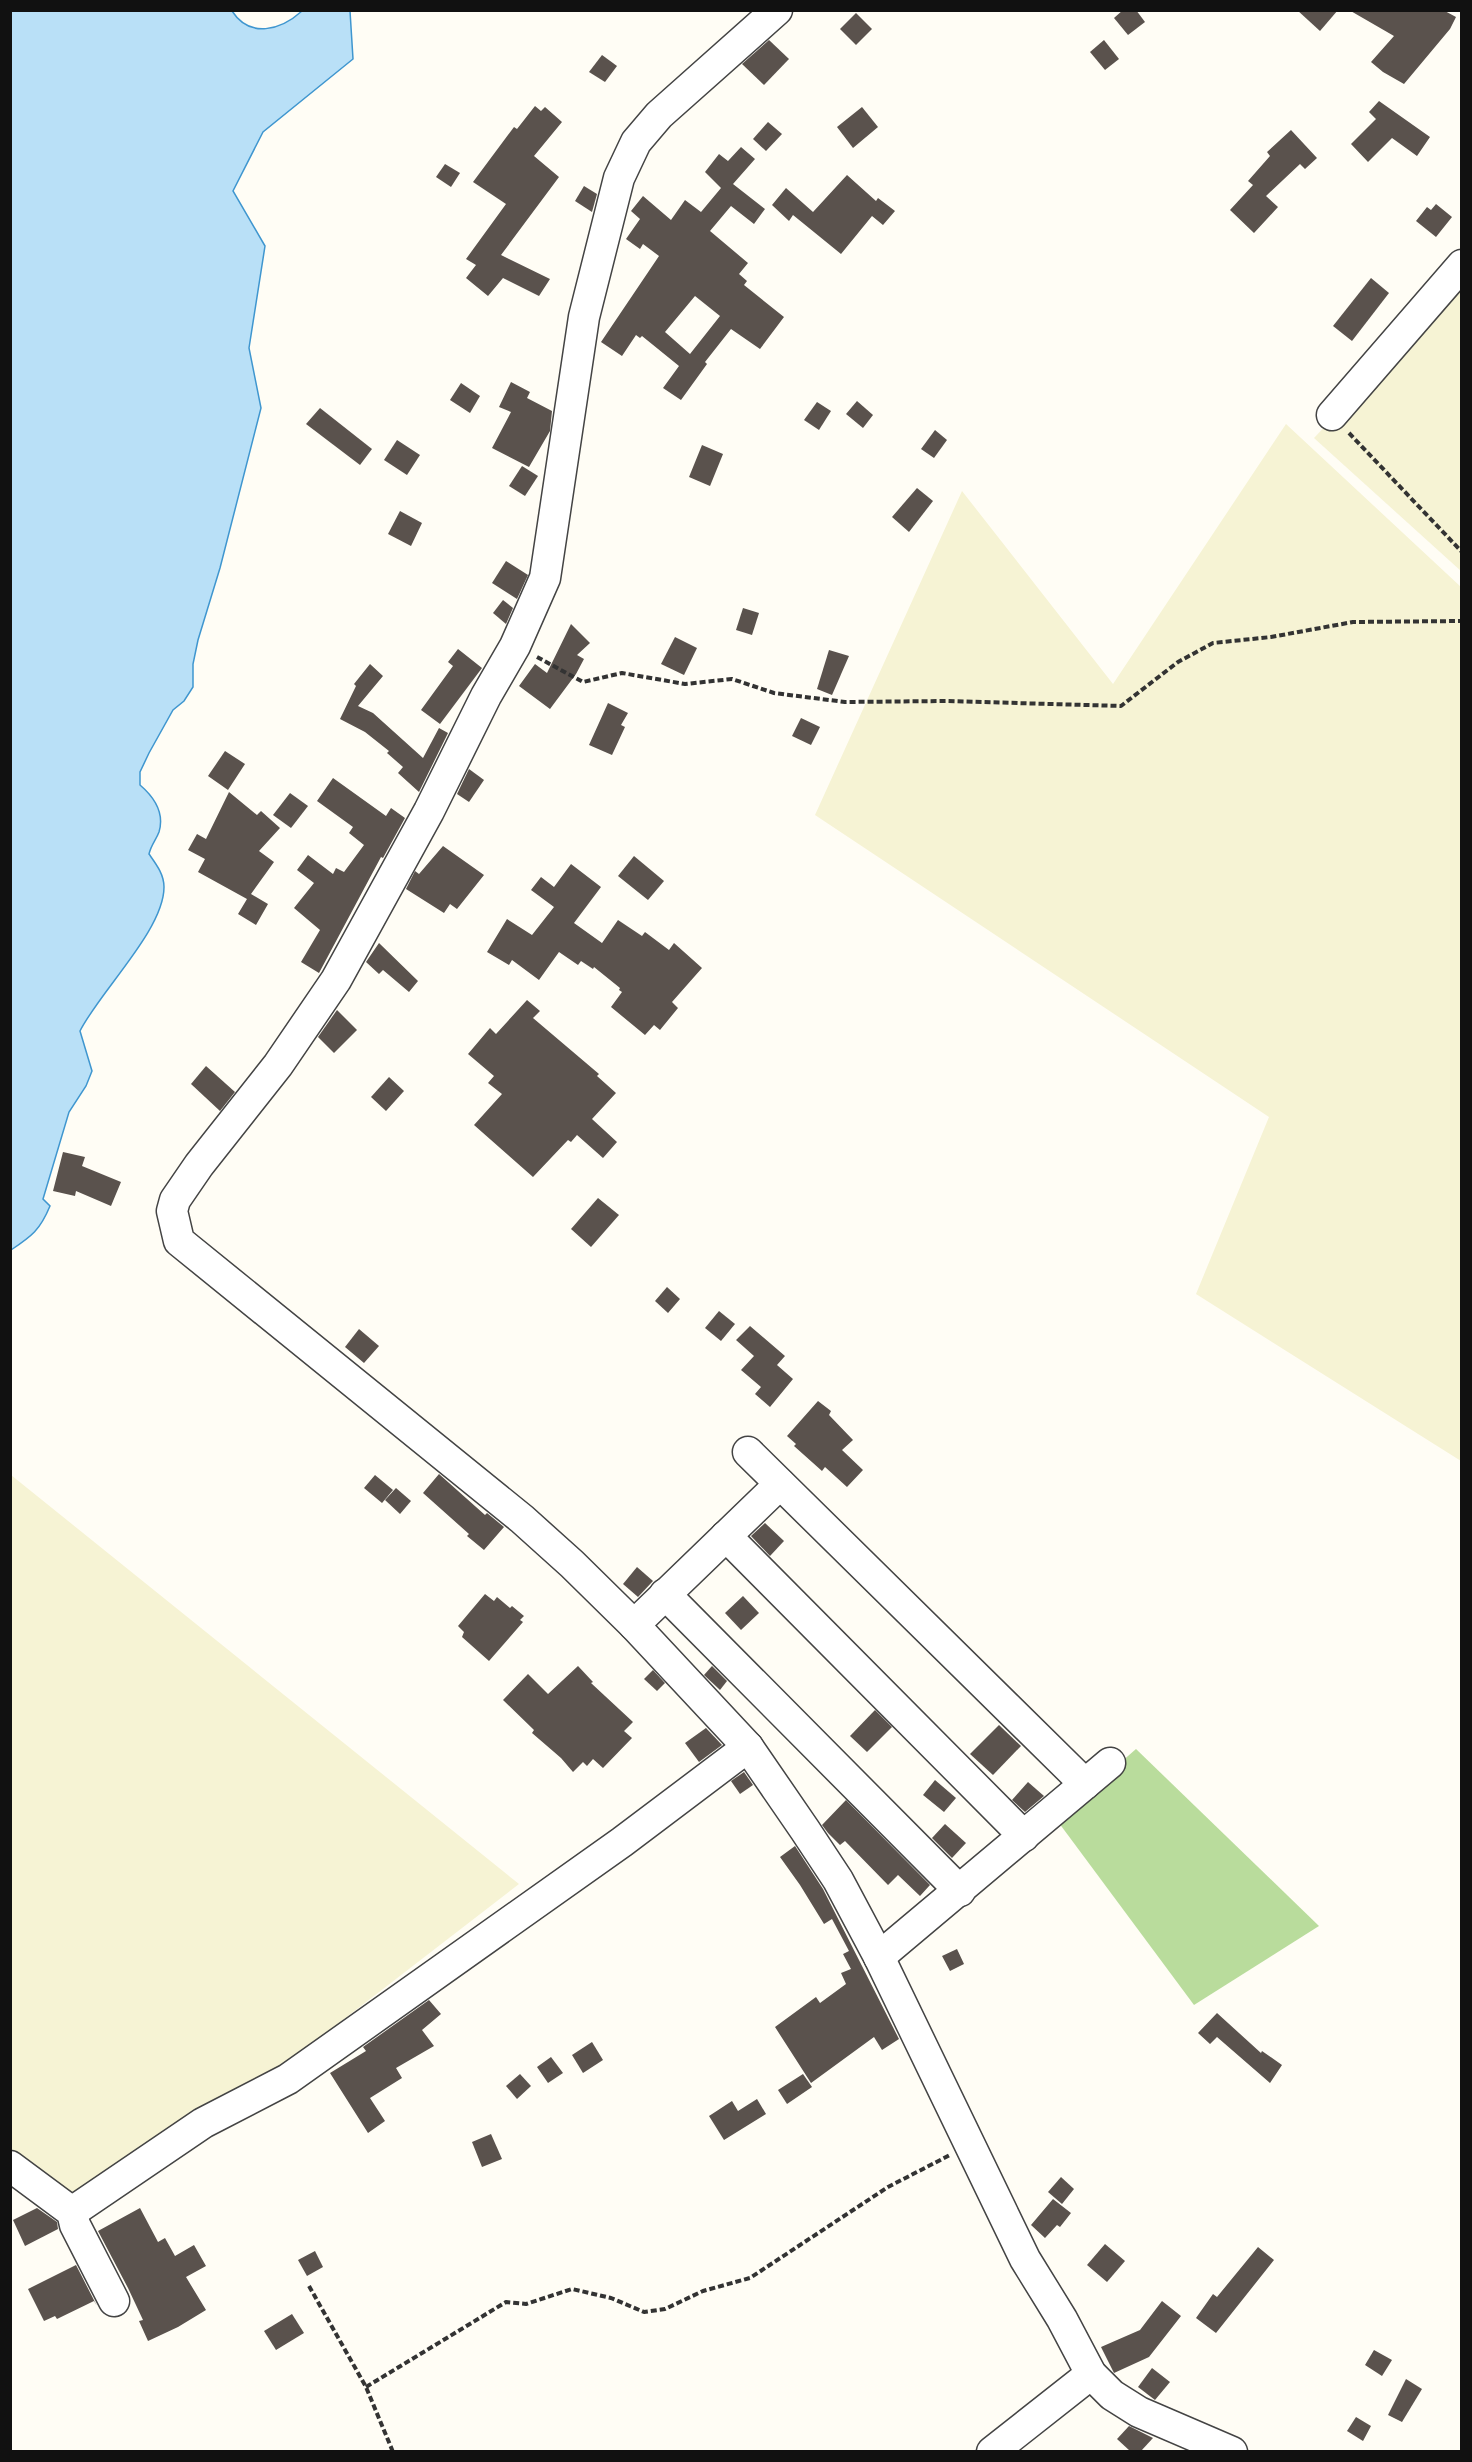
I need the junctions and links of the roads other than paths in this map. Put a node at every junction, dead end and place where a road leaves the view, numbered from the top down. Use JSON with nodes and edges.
{"nodes":[{"id":1,"x":777,"y":10,"type":"edge"},
{"id":2,"x":1461,"y":265,"type":"edge"},
{"id":3,"x":1332,"y":415,"type":"road end"},
{"id":4,"x":748,"y":1452,"type":"dead end"},
{"id":5,"x":780,"y":1484,"type":"junction"},
{"id":6,"x":726,"y":1536,"type":"junction"},
{"id":7,"x":666,"y":1594,"type":"junction"},
{"id":8,"x":634,"y":1625,"type":"junction"},
{"id":9,"x":748,"y":1748,"type":"junction"},
{"id":10,"x":1110,"y":1763,"type":"dead end"},
{"id":11,"x":1085,"y":1784,"type":"junction"},
{"id":12,"x":1024,"y":1836,"type":"junction"},
{"id":13,"x":960,"y":1890,"type":"junction"},
{"id":14,"x":879,"y":1957,"type":"junction"},
{"id":15,"x":10,"y":2166,"type":"edge"},
{"id":16,"x":72,"y":2212,"type":"junction"},
{"id":17,"x":114,"y":2301,"type":"dead end"},
{"id":18,"x":1091,"y":2374,"type":"junction"},
{"id":19,"x":992,"y":2451,"type":"edge"},
{"id":20,"x":1232,"y":2451,"type":"edge"}],
"edges":[{"from":1,"to":8,"type":"street"},
{"from":2,"to":3,"type":"street"},
{"from":4,"to":5,"type":"street"},
{"from":5,"to":6,"type":"street"},
{"from":5,"to":11,"type":"street"},
{"from":6,"to":7,"type":"street"},
{"from":6,"to":12,"type":"street"},
{"from":7,"to":8,"type":"street"},
{"from":7,"to":13,"type":"street"},
{"from":8,"to":9,"type":"street"},
{"from":9,"to":14,"type":"street"},
{"from":9,"to":16,"type":"street"},
{"from":10,"to":11,"type":"street"},
{"from":11,"to":12,"type":"street"},
{"from":12,"to":13,"type":"street"},
{"from":13,"to":14,"type":"street"},
{"from":14,"to":18,"type":"street"},
{"from":15,"to":16,"type":"street"},
{"from":16,"to":17,"type":"street"},
{"from":18,"to":19,"type":"street"},
{"from":18,"to":20,"type":"street"}]}
